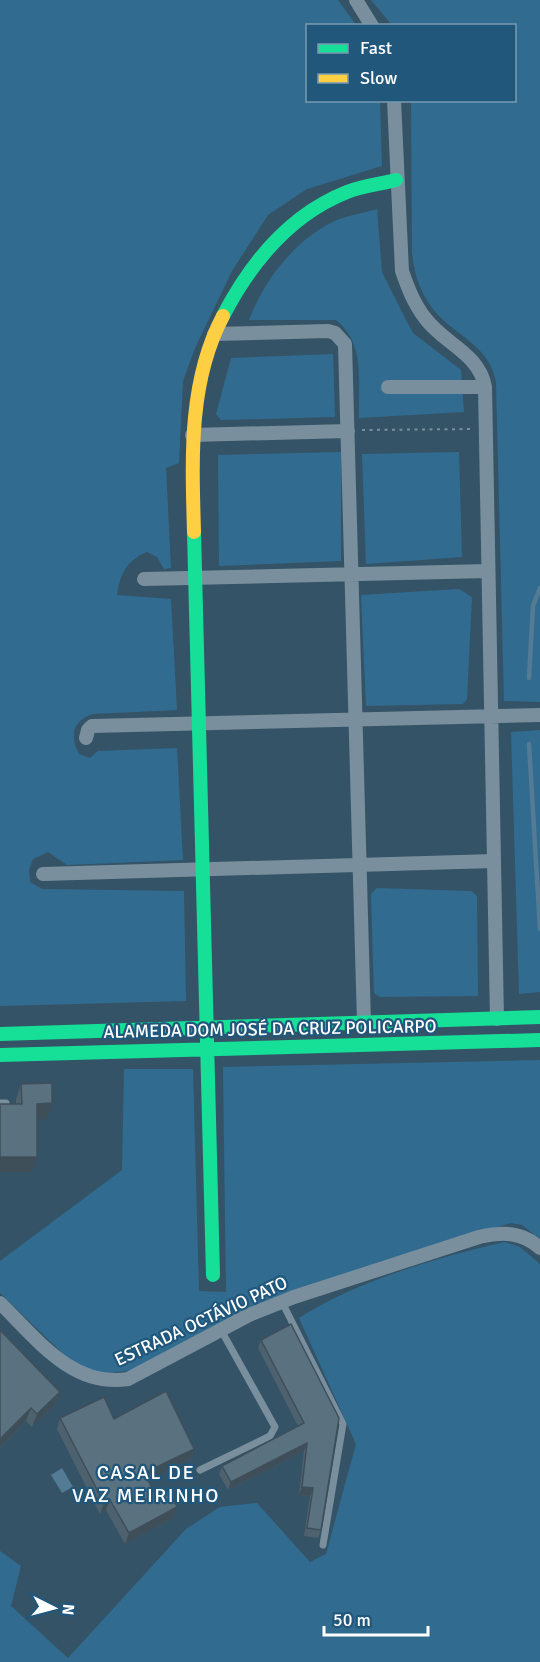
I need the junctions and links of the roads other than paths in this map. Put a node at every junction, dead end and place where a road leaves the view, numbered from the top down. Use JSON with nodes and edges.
{"nodes":[{"id":1,"x":356,"y":0,"type":"edge"},
{"id":2,"x":371,"y":24,"type":"edge"},
{"id":3,"x":394,"y":102,"type":"edge"},
{"id":4,"x":396,"y":180,"type":"junction"},
{"id":5,"x":214,"y":334,"type":"junction"},
{"id":6,"x":388,"y":387,"type":"dead end"},
{"id":7,"x":484,"y":387,"type":"junction"},
{"id":8,"x":348,"y":430,"type":"junction"},
{"id":9,"x":192,"y":435,"type":"junction"},
{"id":10,"x":488,"y":571,"type":"junction"},
{"id":11,"x":351,"y":574,"type":"junction"},
{"id":12,"x":144,"y":579,"type":"dead end"},
{"id":13,"x":196,"y":580,"type":"junction"},
{"id":14,"x":540,"y":715,"type":"edge"},
{"id":15,"x":491,"y":716,"type":"junction"},
{"id":16,"x":354,"y":719,"type":"junction"},
{"id":17,"x":198,"y":723,"type":"junction"},
{"id":18,"x":86,"y":738,"type":"dead end"},
{"id":19,"x":494,"y":861,"type":"junction"},
{"id":20,"x":359,"y":864,"type":"junction"},
{"id":21,"x":201,"y":869,"type":"junction"},
{"id":22,"x":43,"y":874,"type":"dead end"},
{"id":23,"x":540,"y":1017,"type":"edge"},
{"id":24,"x":497,"y":1019,"type":"junction"},
{"id":25,"x":364,"y":1023,"type":"junction"},
{"id":26,"x":206,"y":1028,"type":"junction"},
{"id":27,"x":0,"y":1034,"type":"edge"},
{"id":28,"x":540,"y":1040,"type":"edge"},
{"id":29,"x":207,"y":1051,"type":"junction"},
{"id":30,"x":0,"y":1055,"type":"edge"},
{"id":31,"x":540,"y":1248,"type":"edge"},
{"id":32,"x":213,"y":1275,"type":"dead end"},
{"id":33,"x":282,"y":1302,"type":"junction"},
{"id":34,"x":0,"y":1303,"type":"edge"},
{"id":35,"x":221,"y":1330,"type":"junction"},
{"id":36,"x":200,"y":1470,"type":"dead end"},
{"id":37,"x":323,"y":1545,"type":"dead end"}],
"edges":[{"from":1,"to":2,"type":"street"},
{"from":3,"to":4,"type":"street"},
{"from":4,"to":5,"type":"street"},
{"from":4,"to":7,"type":"street"},
{"from":5,"to":8,"type":"street"},
{"from":5,"to":9,"type":"street"},
{"from":6,"to":7,"type":"street"},
{"from":7,"to":10,"type":"street"},
{"from":8,"to":9,"type":"street"},
{"from":8,"to":11,"type":"street"},
{"from":9,"to":13,"type":"street"},
{"from":10,"to":11,"type":"street"},
{"from":10,"to":15,"type":"street"},
{"from":11,"to":13,"type":"street"},
{"from":11,"to":16,"type":"street"},
{"from":12,"to":13,"type":"street"},
{"from":13,"to":17,"type":"street"},
{"from":14,"to":15,"type":"street"},
{"from":15,"to":16,"type":"street"},
{"from":15,"to":19,"type":"street"},
{"from":16,"to":17,"type":"street"},
{"from":16,"to":20,"type":"street"},
{"from":17,"to":18,"type":"street"},
{"from":17,"to":21,"type":"street"},
{"from":19,"to":20,"type":"street"},
{"from":19,"to":24,"type":"street"},
{"from":20,"to":21,"type":"street"},
{"from":20,"to":25,"type":"street"},
{"from":21,"to":22,"type":"street"},
{"from":21,"to":26,"type":"street"},
{"from":23,"to":24,"type":"street","name":"ALAMEDA DOM JOSÉ DA CRUZ POLICARPO"},
{"from":24,"to":25,"type":"street","name":"ALAMEDA DOM JOSÉ DA CRUZ POLICARPO"},
{"from":25,"to":26,"type":"street","name":"ALAMEDA DOM JOSÉ DA CRUZ POLICARPO"},
{"from":26,"to":27,"type":"street","name":"ALAMEDA DOM JOSÉ DA CRUZ POLICARPO"},
{"from":26,"to":29,"type":"street"},
{"from":28,"to":29,"type":"street","name":"ALAMEDA DOM JOSÉ DA CRUZ POLICARPO"},
{"from":29,"to":30,"type":"street","name":"ALAMEDA DOM JOSÉ DA CRUZ POLICARPO"},
{"from":29,"to":32,"type":"street"},
{"from":31,"to":33,"type":"street","name":"ESTRADA OCTÁVIO PATO"},
{"from":33,"to":35,"type":"street","name":"ESTRADA OCTÁVIO PATO"},
{"from":33,"to":37,"type":"lane"},
{"from":34,"to":35,"type":"street","name":"ESTRADA OCTÁVIO PATO"},
{"from":35,"to":36,"type":"lane"}]}
